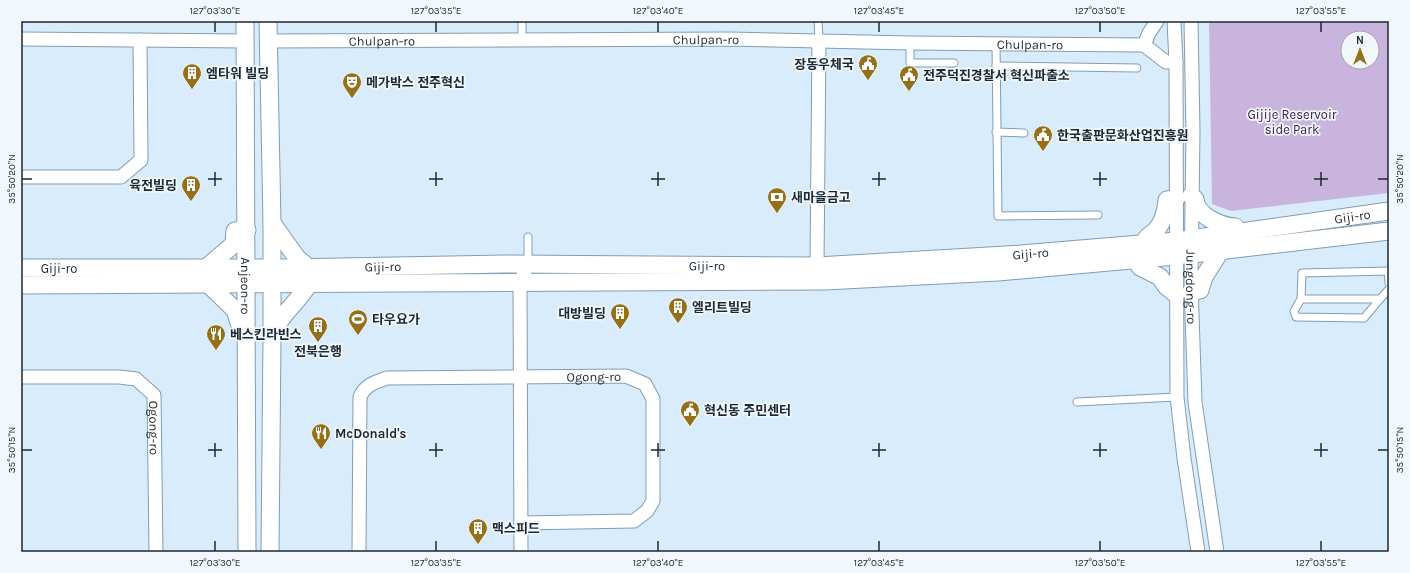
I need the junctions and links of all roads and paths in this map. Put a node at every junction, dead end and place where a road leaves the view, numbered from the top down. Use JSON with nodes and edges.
{"nodes":[{"id":1,"x":245,"y":21,"type":"edge"},
{"id":2,"x":268,"y":21,"type":"edge"},
{"id":3,"x":522,"y":21,"type":"edge"},
{"id":4,"x":818,"y":21,"type":"edge"},
{"id":5,"x":1157,"y":21,"type":"edge"},
{"id":6,"x":1174,"y":21,"type":"edge"},
{"id":7,"x":1191,"y":21,"type":"edge"},
{"id":8,"x":21,"y":39,"type":"edge"},
{"id":9,"x":140,"y":40,"type":"junction"},
{"id":10,"x":522,"y":40,"type":"junction"},
{"id":11,"x":819,"y":40,"type":"junction"},
{"id":12,"x":246,"y":41,"type":"junction"},
{"id":13,"x":268,"y":41,"type":"junction"},
{"id":14,"x":910,"y":43,"type":"junction"},
{"id":15,"x":996,"y":44,"type":"junction"},
{"id":16,"x":1144,"y":45,"type":"junction"},
{"id":17,"x":954,"y":62,"type":"dead end"},
{"id":18,"x":1176,"y":62,"type":"junction"},
{"id":19,"x":996,"y":66,"type":"junction"},
{"id":20,"x":1137,"y":68,"type":"dead end"},
{"id":21,"x":996,"y":132,"type":"junction"},
{"id":22,"x":1024,"y":133,"type":"dead end"},
{"id":23,"x":21,"y":177,"type":"edge"},
{"id":24,"x":1184,"y":198,"type":"junction"},
{"id":25,"x":1389,"y":211,"type":"edge"},
{"id":26,"x":1098,"y":215,"type":"dead end"},
{"id":27,"x":272,"y":222,"type":"junction"},
{"id":28,"x":247,"y":230,"type":"junction"},
{"id":29,"x":1389,"y":231,"type":"edge"},
{"id":30,"x":1236,"y":233,"type":"junction"},
{"id":31,"x":528,"y":237,"type":"dead end"},
{"id":32,"x":1144,"y":244,"type":"junction"},
{"id":33,"x":1183,"y":248,"type":"junction"},
{"id":34,"x":1221,"y":250,"type":"junction"},
{"id":35,"x":1136,"y":259,"type":"junction"},
{"id":36,"x":528,"y":264,"type":"junction"},
{"id":37,"x":817,"y":266,"type":"junction"},
{"id":38,"x":21,"y":268,"type":"edge"},
{"id":39,"x":206,"y":275,"type":"junction"},
{"id":40,"x":246,"y":275,"type":"junction"},
{"id":41,"x":272,"y":275,"type":"junction"},
{"id":42,"x":309,"y":275,"type":"junction"},
{"id":43,"x":520,"y":282,"type":"junction"},
{"id":44,"x":1389,"y":283,"type":"edge"},
{"id":45,"x":21,"y":285,"type":"edge"},
{"id":46,"x":1389,"y":289,"type":"edge"},
{"id":47,"x":1184,"y":293,"type":"junction"},
{"id":48,"x":1301,"y":299,"type":"junction"},
{"id":49,"x":1380,"y":299,"type":"junction"},
{"id":50,"x":272,"y":339,"type":"junction"},
{"id":51,"x":246,"y":344,"type":"junction"},
{"id":52,"x":21,"y":377,"type":"edge"},
{"id":53,"x":521,"y":377,"type":"junction"},
{"id":54,"x":1177,"y":397,"type":"junction"},
{"id":55,"x":1077,"y":402,"type":"dead end"},
{"id":56,"x":521,"y":523,"type":"junction"},
{"id":57,"x":156,"y":552,"type":"edge"},
{"id":58,"x":247,"y":552,"type":"edge"},
{"id":59,"x":270,"y":552,"type":"edge"},
{"id":60,"x":359,"y":552,"type":"edge"},
{"id":61,"x":521,"y":552,"type":"edge"},
{"id":62,"x":1198,"y":552,"type":"edge"},
{"id":63,"x":1217,"y":552,"type":"edge"}],
"edges":[{"from":1,"to":12,"type":"street","name":"Anjeon-ro"},
{"from":2,"to":13,"type":"street","name":"Anjeon-ro"},
{"from":3,"to":10,"type":"lane"},
{"from":4,"to":11,"type":"lane"},
{"from":5,"to":16,"type":"street"},
{"from":6,"to":18,"type":"street","name":"Jungdong-ro"},
{"from":7,"to":24,"type":"street","name":"Jungdong-ro"},
{"from":8,"to":9,"type":"street"},
{"from":9,"to":12,"type":"street"},
{"from":9,"to":23,"type":"street"},
{"from":10,"to":11,"type":"street","name":"Chulpan-ro"},
{"from":10,"to":13,"type":"street","name":"Chulpan-ro"},
{"from":11,"to":14,"type":"street","name":"Chulpan-ro"},
{"from":11,"to":37,"type":"street"},
{"from":12,"to":28,"type":"street","name":"Anjeon-ro"},
{"from":13,"to":27,"type":"street","name":"Anjeon-ro"},
{"from":14,"to":15,"type":"street","name":"Chulpan-ro"},
{"from":14,"to":17,"type":"lane"},
{"from":15,"to":16,"type":"street","name":"Chulpan-ro"},
{"from":15,"to":19,"type":"lane"},
{"from":16,"to":18,"type":"street"},
{"from":18,"to":24,"type":"street","name":"Jungdong-ro"},
{"from":19,"to":20,"type":"lane"},
{"from":19,"to":21,"type":"lane"},
{"from":21,"to":22,"type":"lane"},
{"from":21,"to":26,"type":"lane"},
{"from":24,"to":30,"type":"street"},
{"from":24,"to":32,"type":"street"},
{"from":24,"to":33,"type":"street","name":"Jungdong-ro"},
{"from":25,"to":30,"type":"street","name":"Giji-ro"},
{"from":27,"to":41,"type":"street","name":"Anjeon-ro"},
{"from":27,"to":42,"type":"street"},
{"from":28,"to":39,"type":"street"},
{"from":28,"to":40,"type":"street","name":"Anjeon-ro"},
{"from":29,"to":34,"type":"street","name":"Giji-ro"},
{"from":30,"to":33,"type":"street","name":"Giji-ro"},
{"from":31,"to":36,"type":"lane"},
{"from":32,"to":33,"type":"street","name":"Giji-ro"},
{"from":32,"to":37,"type":"street","name":"Giji-ro"},
{"from":33,"to":34,"type":"street","name":"Giji-ro"},
{"from":33,"to":35,"type":"street","name":"Giji-ro"},
{"from":33,"to":47,"type":"street","name":"Jungdong-ro"},
{"from":34,"to":47,"type":"street"},
{"from":35,"to":43,"type":"street","name":"Giji-ro"},
{"from":35,"to":47,"type":"street"},
{"from":36,"to":37,"type":"street","name":"Giji-ro"},
{"from":36,"to":42,"type":"street","name":"Giji-ro"},
{"from":36,"to":43,"type":"street"},
{"from":38,"to":39,"type":"street","name":"Giji-ro"},
{"from":39,"to":40,"type":"street","name":"Giji-ro"},
{"from":39,"to":45,"type":"street","name":"Giji-ro"},
{"from":39,"to":51,"type":"street"},
{"from":40,"to":41,"type":"street","name":"Giji-ro"},
{"from":40,"to":51,"type":"street","name":"Anjeon-ro"},
{"from":41,"to":42,"type":"street","name":"Giji-ro"},
{"from":41,"to":50,"type":"street","name":"Anjeon-ro"},
{"from":42,"to":43,"type":"street","name":"Giji-ro"},
{"from":42,"to":50,"type":"street"},
{"from":43,"to":53,"type":"street"},
{"from":44,"to":48,"type":"lane"},
{"from":46,"to":49,"type":"lane"},
{"from":47,"to":54,"type":"street","name":"Jungdong-ro"},
{"from":47,"to":63,"type":"street","name":"Jungdong-ro"},
{"from":48,"to":49,"type":"lane"},
{"from":48,"to":49,"type":"lane"},
{"from":50,"to":59,"type":"street","name":"Anjeon-ro"},
{"from":51,"to":58,"type":"street","name":"Anjeon-ro"},
{"from":52,"to":57,"type":"street","name":"Ogong-ro"},
{"from":53,"to":56,"type":"street"},
{"from":53,"to":56,"type":"street","name":"Ogong-ro"},
{"from":53,"to":60,"type":"street","name":"Ogong-ro"},
{"from":54,"to":55,"type":"lane"},
{"from":54,"to":62,"type":"street","name":"Jungdong-ro"},
{"from":56,"to":61,"type":"street"}]}
